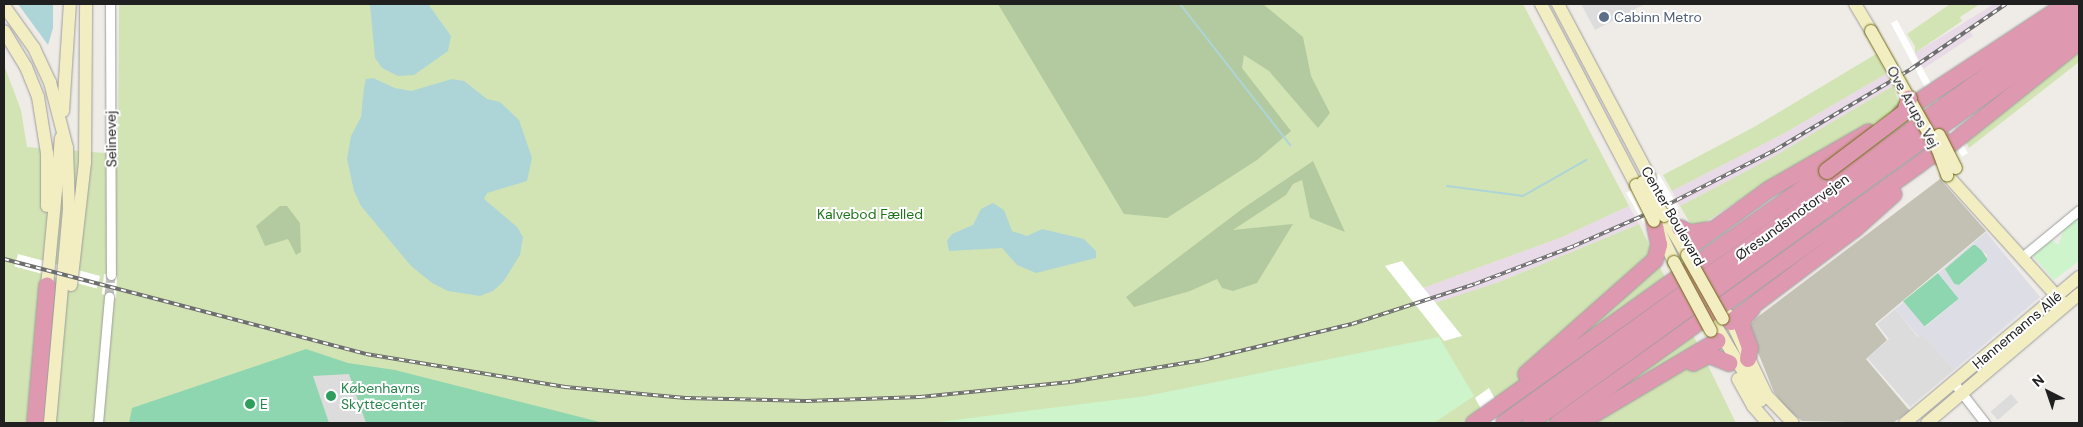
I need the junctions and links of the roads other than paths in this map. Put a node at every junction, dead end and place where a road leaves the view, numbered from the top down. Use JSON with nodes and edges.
{"nodes":[{"id":1,"x":70,"y":4,"type":"edge"},
{"id":2,"x":86,"y":4,"type":"edge"},
{"id":3,"x":110,"y":4,"type":"edge"},
{"id":4,"x":1541,"y":4,"type":"edge"},
{"id":5,"x":1558,"y":4,"type":"edge"},
{"id":6,"x":1855,"y":4,"type":"edge"},
{"id":7,"x":1865,"y":4,"type":"edge"},
{"id":8,"x":2066,"y":4,"type":"edge"},
{"id":9,"x":4,"y":6,"type":"edge"},
{"id":10,"x":2079,"y":9,"type":"edge"},
{"id":11,"x":2079,"y":27,"type":"edge"},
{"id":12,"x":1875,"y":29,"type":"junction"},
{"id":13,"x":4,"y":31,"type":"edge"},
{"id":14,"x":2079,"y":42,"type":"edge"},
{"id":15,"x":1910,"y":98,"type":"junction"},
{"id":16,"x":62,"y":121,"type":"junction"},
{"id":17,"x":1939,"y":144,"type":"junction"},
{"id":18,"x":1643,"y":181,"type":"junction"},
{"id":19,"x":2079,"y":210,"type":"edge"},
{"id":20,"x":1663,"y":217,"type":"junction"},
{"id":21,"x":1680,"y":228,"type":"junction"},
{"id":22,"x":1713,"y":229,"type":"junction"},
{"id":23,"x":1683,"y":255,"type":"junction"},
{"id":24,"x":2022,"y":257,"type":"junction"},
{"id":25,"x":111,"y":275,"type":"tunnel mouth"},
{"id":26,"x":2079,"y":278,"type":"edge"},
{"id":27,"x":47,"y":286,"type":"junction"},
{"id":28,"x":1625,"y":289,"type":"junction"},
{"id":29,"x":2079,"y":294,"type":"edge"},
{"id":30,"x":109,"y":296,"type":"tunnel mouth"},
{"id":31,"x":1764,"y":298,"type":"junction"},
{"id":32,"x":2061,"y":301,"type":"junction"},
{"id":33,"x":1721,"y":327,"type":"junction"},
{"id":34,"x":1748,"y":359,"type":"junction"},
{"id":35,"x":1729,"y":363,"type":"junction"},
{"id":36,"x":1958,"y":388,"type":"junction"},
{"id":37,"x":52,"y":404,"type":"junction"},
{"id":38,"x":1608,"y":407,"type":"junction"},
{"id":39,"x":35,"y":423,"type":"edge"},
{"id":40,"x":50,"y":423,"type":"edge"},
{"id":41,"x":98,"y":423,"type":"edge"},
{"id":42,"x":1466,"y":423,"type":"edge"},
{"id":43,"x":1474,"y":423,"type":"edge"},
{"id":44,"x":1504,"y":423,"type":"edge"},
{"id":45,"x":1530,"y":423,"type":"edge"},
{"id":46,"x":1558,"y":423,"type":"edge"},
{"id":47,"x":1579,"y":423,"type":"edge"},
{"id":48,"x":1768,"y":423,"type":"edge"},
{"id":49,"x":1781,"y":423,"type":"edge"},
{"id":50,"x":1793,"y":423,"type":"edge"},
{"id":51,"x":1905,"y":423,"type":"edge"},
{"id":52,"x":1927,"y":423,"type":"edge"},
{"id":53,"x":1985,"y":423,"type":"edge"}],
"edges":[{"from":1,"to":16,"type":"street"},
{"from":2,"to":37,"type":"street"},
{"from":3,"to":25,"type":"street","name":"Selinevej"},
{"from":4,"to":18,"type":"street","name":"Center Boulevard"},
{"from":5,"to":18,"type":"street","name":"Center Boulevard"},
{"from":6,"to":12,"type":"street","name":"Ove Arups Vej"},
{"from":7,"to":12,"type":"street","name":"Ove Arups Vej"},
{"from":8,"to":22,"type":"highway"},
{"from":9,"to":16,"type":"street"},
{"from":10,"to":44,"type":"highway","name":"Øresundsmotorvejen"},
{"from":11,"to":45,"type":"highway","name":"Øresundsmotorvejen"},
{"from":12,"to":15,"type":"street","name":"Ove Arups Vej","bridge":true},
{"from":12,"to":17,"type":"street","name":"Ove Arups Vej"},
{"from":13,"to":27,"type":"street"},
{"from":14,"to":31,"type":"highway"},
{"from":15,"to":17,"type":"street","name":"Ove Arups Vej","bridge":true},
{"from":15,"to":43,"type":"highway","bridge":true},
{"from":16,"to":27,"type":"street"},
{"from":16,"to":37,"type":"street"},
{"from":17,"to":24,"type":"street","name":"Ove Arups Vej","bridge":true},
{"from":17,"to":46,"type":"highway"},
{"from":18,"to":20,"type":"street","name":"Center Boulevard"},
{"from":18,"to":20,"type":"street","name":"Center Boulevard","bridge":true},
{"from":19,"to":24,"type":"street"},
{"from":20,"to":21,"type":"street","name":"Center Boulevard"},
{"from":20,"to":23,"type":"street","name":"Center Boulevard"},
{"from":20,"to":28,"type":"highway"},
{"from":21,"to":22,"type":"highway"},
{"from":21,"to":23,"type":"street","name":"Center Boulevard"},
{"from":22,"to":23,"type":"highway"},
{"from":23,"to":28,"type":"highway"},
{"from":23,"to":33,"type":"street","name":"Center Boulevard"},
{"from":23,"to":33,"type":"street","name":"Center Boulevard","bridge":true},
{"from":24,"to":32,"type":"street","name":"Ove Arups Vej"},
{"from":26,"to":32,"type":"street","name":"Hannemanns Allé"},
{"from":27,"to":39,"type":"highway"},
{"from":28,"to":42,"type":"highway"},
{"from":29,"to":32,"type":"street","name":"Hannemanns Allé"},
{"from":30,"to":41,"type":"street"},
{"from":31,"to":33,"type":"highway"},
{"from":31,"to":34,"type":"highway"},
{"from":32,"to":36,"type":"street","name":"Hannemanns Allé"},
{"from":33,"to":34,"type":"street","name":"Center Boulevard"},
{"from":33,"to":35,"type":"street","name":"Center Boulevard"},
{"from":33,"to":38,"type":"highway"},
{"from":33,"to":49,"type":"street"},
{"from":34,"to":50,"type":"street","name":"Center Boulevard"},
{"from":35,"to":38,"type":"highway"},
{"from":35,"to":48,"type":"street","name":"Center Boulevard"},
{"from":36,"to":51,"type":"street","name":"Hannemanns Allé"},
{"from":36,"to":52,"type":"street","name":"Hannemanns Allé"},
{"from":36,"to":53,"type":"street"},
{"from":37,"to":40,"type":"street"},
{"from":38,"to":47,"type":"highway"}]}
